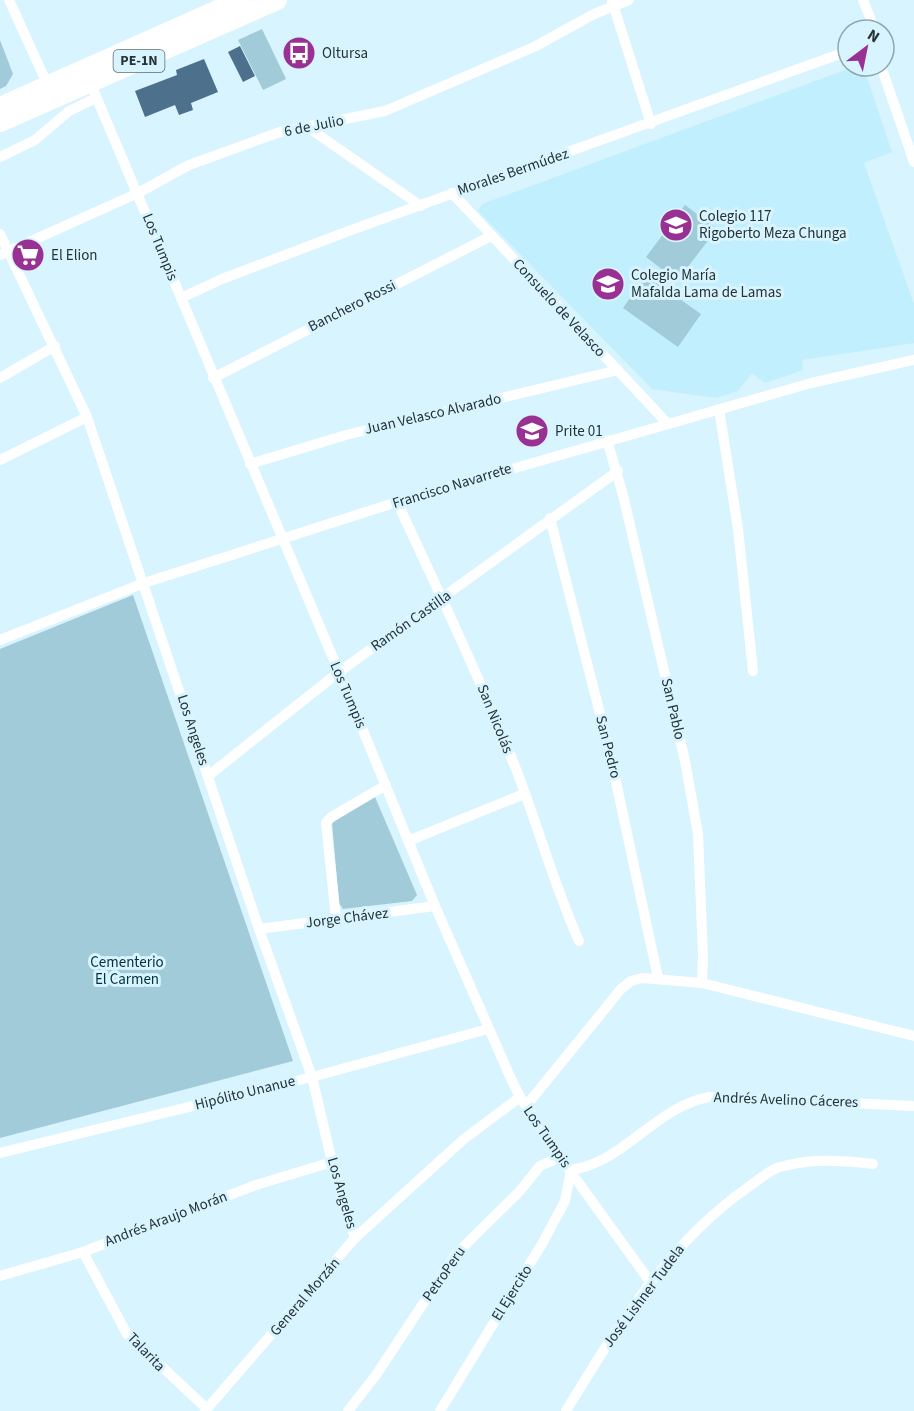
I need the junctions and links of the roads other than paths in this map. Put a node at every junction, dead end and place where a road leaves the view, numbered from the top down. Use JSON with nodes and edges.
{"nodes":[{"id":1,"x":9,"y":0,"type":"edge"},
{"id":2,"x":240,"y":0,"type":"edge"},
{"id":3,"x":277,"y":0,"type":"edge"},
{"id":4,"x":628,"y":0,"type":"edge"},
{"id":5,"x":863,"y":0,"type":"edge"},
{"id":6,"x":613,"y":3,"type":"edge"},
{"id":7,"x":870,"y":18,"type":"edge"},
{"id":8,"x":836,"y":55,"type":"edge"},
{"id":9,"x":884,"y":78,"type":"edge"},
{"id":10,"x":93,"y":90,"type":"junction"},
{"id":11,"x":51,"y":92,"type":"junction"},
{"id":12,"x":0,"y":106,"type":"edge"},
{"id":13,"x":0,"y":122,"type":"edge"},
{"id":14,"x":651,"y":123,"type":"junction"},
{"id":15,"x":306,"y":126,"type":"junction"},
{"id":16,"x":0,"y":157,"type":"edge"},
{"id":17,"x":914,"y":162,"type":"edge"},
{"id":18,"x":138,"y":193,"type":"junction"},
{"id":19,"x":452,"y":193,"type":"junction"},
{"id":20,"x":421,"y":206,"type":"junction"},
{"id":21,"x":0,"y":234,"type":"edge"},
{"id":22,"x":491,"y":236,"type":"junction"},
{"id":23,"x":4,"y":253,"type":"edge"},
{"id":24,"x":181,"y":297,"type":"junction"},
{"id":25,"x":55,"y":346,"type":"junction"},
{"id":26,"x":914,"y":360,"type":"edge"},
{"id":27,"x":618,"y":370,"type":"junction"},
{"id":28,"x":0,"y":378,"type":"edge"},
{"id":29,"x":213,"y":378,"type":"junction"},
{"id":30,"x":719,"y":409,"type":"junction"},
{"id":31,"x":87,"y":417,"type":"junction"},
{"id":32,"x":667,"y":423,"type":"junction"},
{"id":33,"x":607,"y":440,"type":"junction"},
{"id":34,"x":0,"y":460,"type":"edge"},
{"id":35,"x":250,"y":464,"type":"junction"},
{"id":36,"x":618,"y":471,"type":"junction"},
{"id":37,"x":397,"y":502,"type":"junction"},
{"id":38,"x":550,"y":518,"type":"junction"},
{"id":39,"x":283,"y":540,"type":"junction"},
{"id":40,"x":144,"y":583,"type":"junction"},
{"id":41,"x":442,"y":599,"type":"junction"},
{"id":42,"x":0,"y":640,"type":"edge"},
{"id":43,"x":753,"y":671,"type":"dead end"},
{"id":44,"x":339,"y":672,"type":"junction"},
{"id":45,"x":208,"y":776,"type":"junction"},
{"id":46,"x":386,"y":785,"type":"junction"},
{"id":47,"x":524,"y":794,"type":"junction"},
{"id":48,"x":408,"y":841,"type":"junction"},
{"id":49,"x":435,"y":906,"type":"junction"},
{"id":50,"x":336,"y":919,"type":"junction"},
{"id":51,"x":259,"y":929,"type":"junction"},
{"id":52,"x":579,"y":941,"type":"dead end"},
{"id":53,"x":658,"y":978,"type":"junction"},
{"id":54,"x":702,"y":983,"type":"junction"},
{"id":55,"x":488,"y":1029,"type":"junction"},
{"id":56,"x":914,"y":1036,"type":"edge"},
{"id":57,"x":312,"y":1077,"type":"junction"},
{"id":58,"x":523,"y":1102,"type":"junction"},
{"id":59,"x":914,"y":1106,"type":"edge"},
{"id":60,"x":0,"y":1153,"type":"edge"},
{"id":61,"x":560,"y":1157,"type":"junction"},
{"id":62,"x":332,"y":1162,"type":"junction"},
{"id":63,"x":873,"y":1164,"type":"dead end"},
{"id":64,"x":571,"y":1170,"type":"junction"},
{"id":65,"x":355,"y":1238,"type":"junction"},
{"id":66,"x":82,"y":1252,"type":"junction"},
{"id":67,"x":0,"y":1276,"type":"edge"},
{"id":68,"x":651,"y":1283,"type":"junction"},
{"id":69,"x":211,"y":1409,"type":"edge"},
{"id":70,"x":348,"y":1411,"type":"edge"},
{"id":71,"x":440,"y":1411,"type":"edge"},
{"id":72,"x":566,"y":1411,"type":"edge"}],
"edges":[{"from":1,"to":11,"type":"street"},
{"from":2,"to":11,"type":"highway","number":"PE-1N"},
{"from":3,"to":10,"type":"highway","number":"PE-1N"},
{"from":4,"to":6,"type":"street","name":"6 de Julio"},
{"from":5,"to":7,"type":"street"},
{"from":6,"to":14,"type":"street"},
{"from":6,"to":15,"type":"street","name":"6 de Julio"},
{"from":8,"to":14,"type":"street","name":"Morales Bermúdez"},
{"from":9,"to":17,"type":"street"},
{"from":10,"to":11,"type":"highway","number":"PE-1N"},
{"from":10,"to":16,"type":"street"},
{"from":10,"to":18,"type":"street","name":"Los Tumpis"},
{"from":11,"to":12,"type":"highway","number":"PE-1N"},
{"from":11,"to":13,"type":"highway","number":"PE-1N"},
{"from":14,"to":19,"type":"street","name":"Morales Bermúdez"},
{"from":15,"to":18,"type":"street","name":"6 de Julio"},
{"from":15,"to":20,"type":"street"},
{"from":18,"to":23,"type":"street","name":"6 de Julio"},
{"from":18,"to":24,"type":"street","name":"Los Tumpis"},
{"from":19,"to":20,"type":"street","name":"Morales Bermúdez"},
{"from":19,"to":22,"type":"street","name":"Consuelo de Velasco"},
{"from":20,"to":24,"type":"street","name":"Morales Bermúdez"},
{"from":21,"to":23,"type":"street","name":"Los Angeles"},
{"from":22,"to":27,"type":"street","name":"Consuelo de Velasco"},
{"from":22,"to":29,"type":"street","name":"Banchero Rossi"},
{"from":23,"to":25,"type":"street","name":"Los Angeles"},
{"from":24,"to":29,"type":"street","name":"Los Tumpis"},
{"from":25,"to":28,"type":"street"},
{"from":25,"to":31,"type":"street","name":"Los Angeles"},
{"from":26,"to":30,"type":"street","name":"Francisco Navarrete"},
{"from":27,"to":32,"type":"street","name":"Consuelo de Velasco"},
{"from":27,"to":35,"type":"street","name":"Juan Velasco Alvarado"},
{"from":29,"to":35,"type":"street","name":"Los Tumpis"},
{"from":30,"to":32,"type":"street","name":"Francisco Navarrete"},
{"from":30,"to":43,"type":"street"},
{"from":31,"to":34,"type":"street"},
{"from":31,"to":40,"type":"street","name":"Los Angeles"},
{"from":32,"to":33,"type":"street","name":"Francisco Navarrete"},
{"from":33,"to":36,"type":"street","name":"San Pablo"},
{"from":33,"to":37,"type":"street","name":"Francisco Navarrete"},
{"from":35,"to":39,"type":"street","name":"Los Tumpis"},
{"from":36,"to":38,"type":"street","name":"Ramón Castilla"},
{"from":36,"to":54,"type":"street","name":"San Pablo"},
{"from":37,"to":39,"type":"street","name":"Francisco Navarrete"},
{"from":37,"to":41,"type":"street","name":"San Nicolás"},
{"from":38,"to":41,"type":"street","name":"Ramón Castilla"},
{"from":38,"to":53,"type":"street","name":"San Pedro"},
{"from":39,"to":40,"type":"street","name":"Francisco Navarrete"},
{"from":39,"to":44,"type":"street","name":"Los Tumpis"},
{"from":40,"to":42,"type":"street","name":"Francisco Navarrete"},
{"from":40,"to":45,"type":"street","name":"Los Angeles"},
{"from":41,"to":44,"type":"street","name":"Ramón Castilla"},
{"from":41,"to":47,"type":"street","name":"San Nicolás"},
{"from":44,"to":45,"type":"street","name":"Ramón Castilla"},
{"from":44,"to":46,"type":"street","name":"Los Tumpis"},
{"from":45,"to":51,"type":"street","name":"Los Angeles"},
{"from":46,"to":48,"type":"street","name":"Los Tumpis"},
{"from":46,"to":50,"type":"street"},
{"from":47,"to":48,"type":"street"},
{"from":47,"to":52,"type":"street","name":"San Nicolás"},
{"from":48,"to":49,"type":"street","name":"Los Tumpis"},
{"from":49,"to":50,"type":"street","name":"Jorge Chávez"},
{"from":49,"to":55,"type":"street","name":"Los Tumpis"},
{"from":50,"to":51,"type":"street","name":"Jorge Chávez"},
{"from":51,"to":57,"type":"street","name":"Los Angeles"},
{"from":53,"to":54,"type":"street"},
{"from":53,"to":58,"type":"street"},
{"from":54,"to":56,"type":"street"},
{"from":55,"to":57,"type":"street","name":"Hipólito Unanue"},
{"from":55,"to":58,"type":"street","name":"Los Tumpis"},
{"from":57,"to":60,"type":"street","name":"Hipólito Unanue"},
{"from":57,"to":62,"type":"street","name":"Los Angeles"},
{"from":58,"to":61,"type":"street","name":"Los Tumpis"},
{"from":58,"to":65,"type":"street","name":"General Morzán"},
{"from":59,"to":64,"type":"street","name":"Andrés Avelino Cáceres"},
{"from":61,"to":64,"type":"street","name":"Los Tumpis"},
{"from":61,"to":70,"type":"street","name":"PetroPeru"},
{"from":62,"to":65,"type":"street","name":"Los Angeles"},
{"from":62,"to":66,"type":"street","name":"Andrés Araujo Morán"},
{"from":63,"to":68,"type":"street","name":"José Lishner Tudela"},
{"from":64,"to":68,"type":"street","name":"Los Tumpis"},
{"from":64,"to":71,"type":"street","name":"El Ejercito"},
{"from":65,"to":69,"type":"street","name":"General Morzán"},
{"from":66,"to":67,"type":"street","name":"Andrés Araujo Morán"},
{"from":66,"to":69,"type":"street","name":"Talarita"},
{"from":68,"to":72,"type":"street","name":"José Lishner Tudela"}]}
